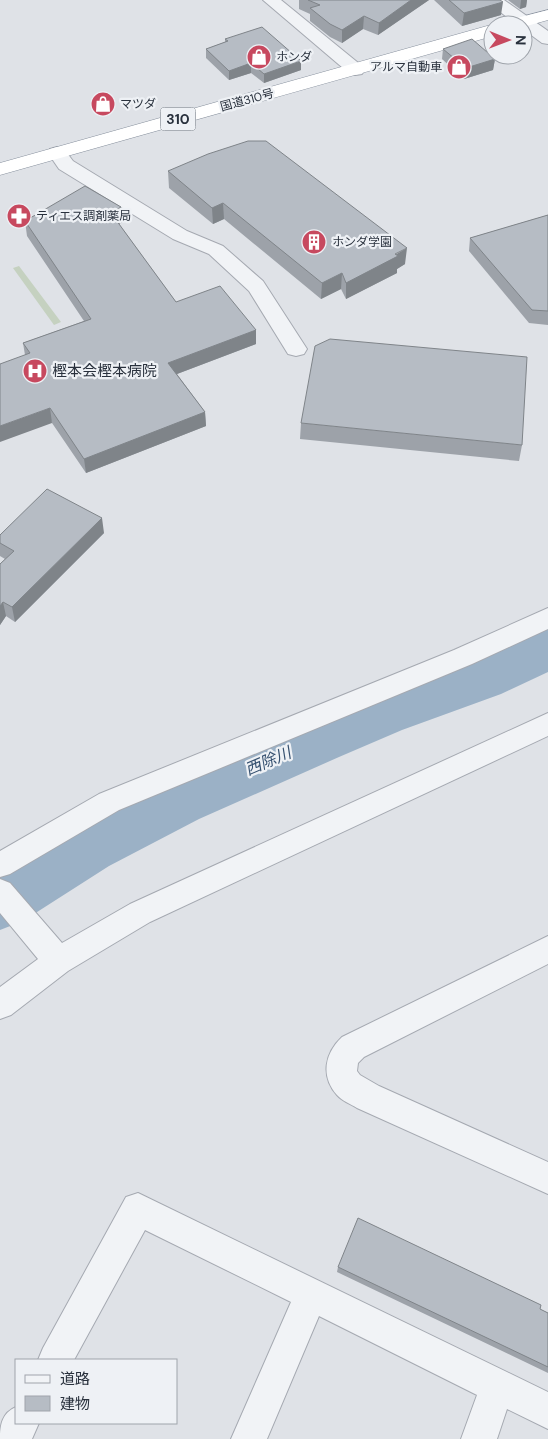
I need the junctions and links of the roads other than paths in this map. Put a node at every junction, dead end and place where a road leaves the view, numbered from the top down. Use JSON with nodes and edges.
{"nodes":[{"id":1,"x":271,"y":0,"type":"edge"},
{"id":2,"x":493,"y":0,"type":"edge"},
{"id":3,"x":509,"y":15,"type":"edge"},
{"id":4,"x":548,"y":15,"type":"edge"},
{"id":5,"x":533,"y":19,"type":"edge"},
{"id":6,"x":533,"y":31,"type":"edge"},
{"id":7,"x":483,"y":33,"type":"edge"},
{"id":8,"x":548,"y":39,"type":"edge"},
{"id":9,"x":356,"y":70,"type":"junction"},
{"id":10,"x":56,"y":153,"type":"junction"},
{"id":11,"x":0,"y":169,"type":"edge"},
{"id":12,"x":296,"y":349,"type":"dead end"},
{"id":13,"x":548,"y":618,"type":"edge"},
{"id":14,"x":548,"y":724,"type":"edge"},
{"id":15,"x":0,"y":866,"type":"edge"},
{"id":16,"x":0,"y":892,"type":"edge"},
{"id":17,"x":548,"y":949,"type":"edge"},
{"id":18,"x":53,"y":955,"type":"junction"},
{"id":19,"x":0,"y":1005,"type":"edge"},
{"id":20,"x":543,"y":1170,"type":"edge"},
{"id":21,"x":312,"y":1294,"type":"junction"},
{"id":22,"x":56,"y":1359,"type":"edge"},
{"id":23,"x":498,"y":1386,"type":"junction"},
{"id":24,"x":548,"y":1411,"type":"edge"},
{"id":25,"x":20,"y":1424,"type":"edge"},
{"id":26,"x":12,"y":1439,"type":"edge"},
{"id":27,"x":249,"y":1439,"type":"edge"},
{"id":28,"x":479,"y":1439,"type":"edge"}],
"edges":[{"from":1,"to":9,"type":"street"},
{"from":2,"to":3,"type":"street"},
{"from":4,"to":5,"type":"highway"},
{"from":6,"to":8,"type":"street"},
{"from":7,"to":9,"type":"highway","name":"国道310号","number":"310"},
{"from":9,"to":10,"type":"highway","name":"国道310号","number":"310"},
{"from":10,"to":11,"type":"highway","name":"国道310号","number":"310"},
{"from":10,"to":12,"type":"street"},
{"from":13,"to":15,"type":"street"},
{"from":14,"to":18,"type":"street"},
{"from":16,"to":18,"type":"street"},
{"from":17,"to":20,"type":"street"},
{"from":18,"to":19,"type":"street"},
{"from":21,"to":22,"type":"street"},
{"from":21,"to":23,"type":"street"},
{"from":21,"to":27,"type":"street"},
{"from":23,"to":24,"type":"street"},
{"from":23,"to":28,"type":"street"},
{"from":25,"to":26,"type":"street"}]}
